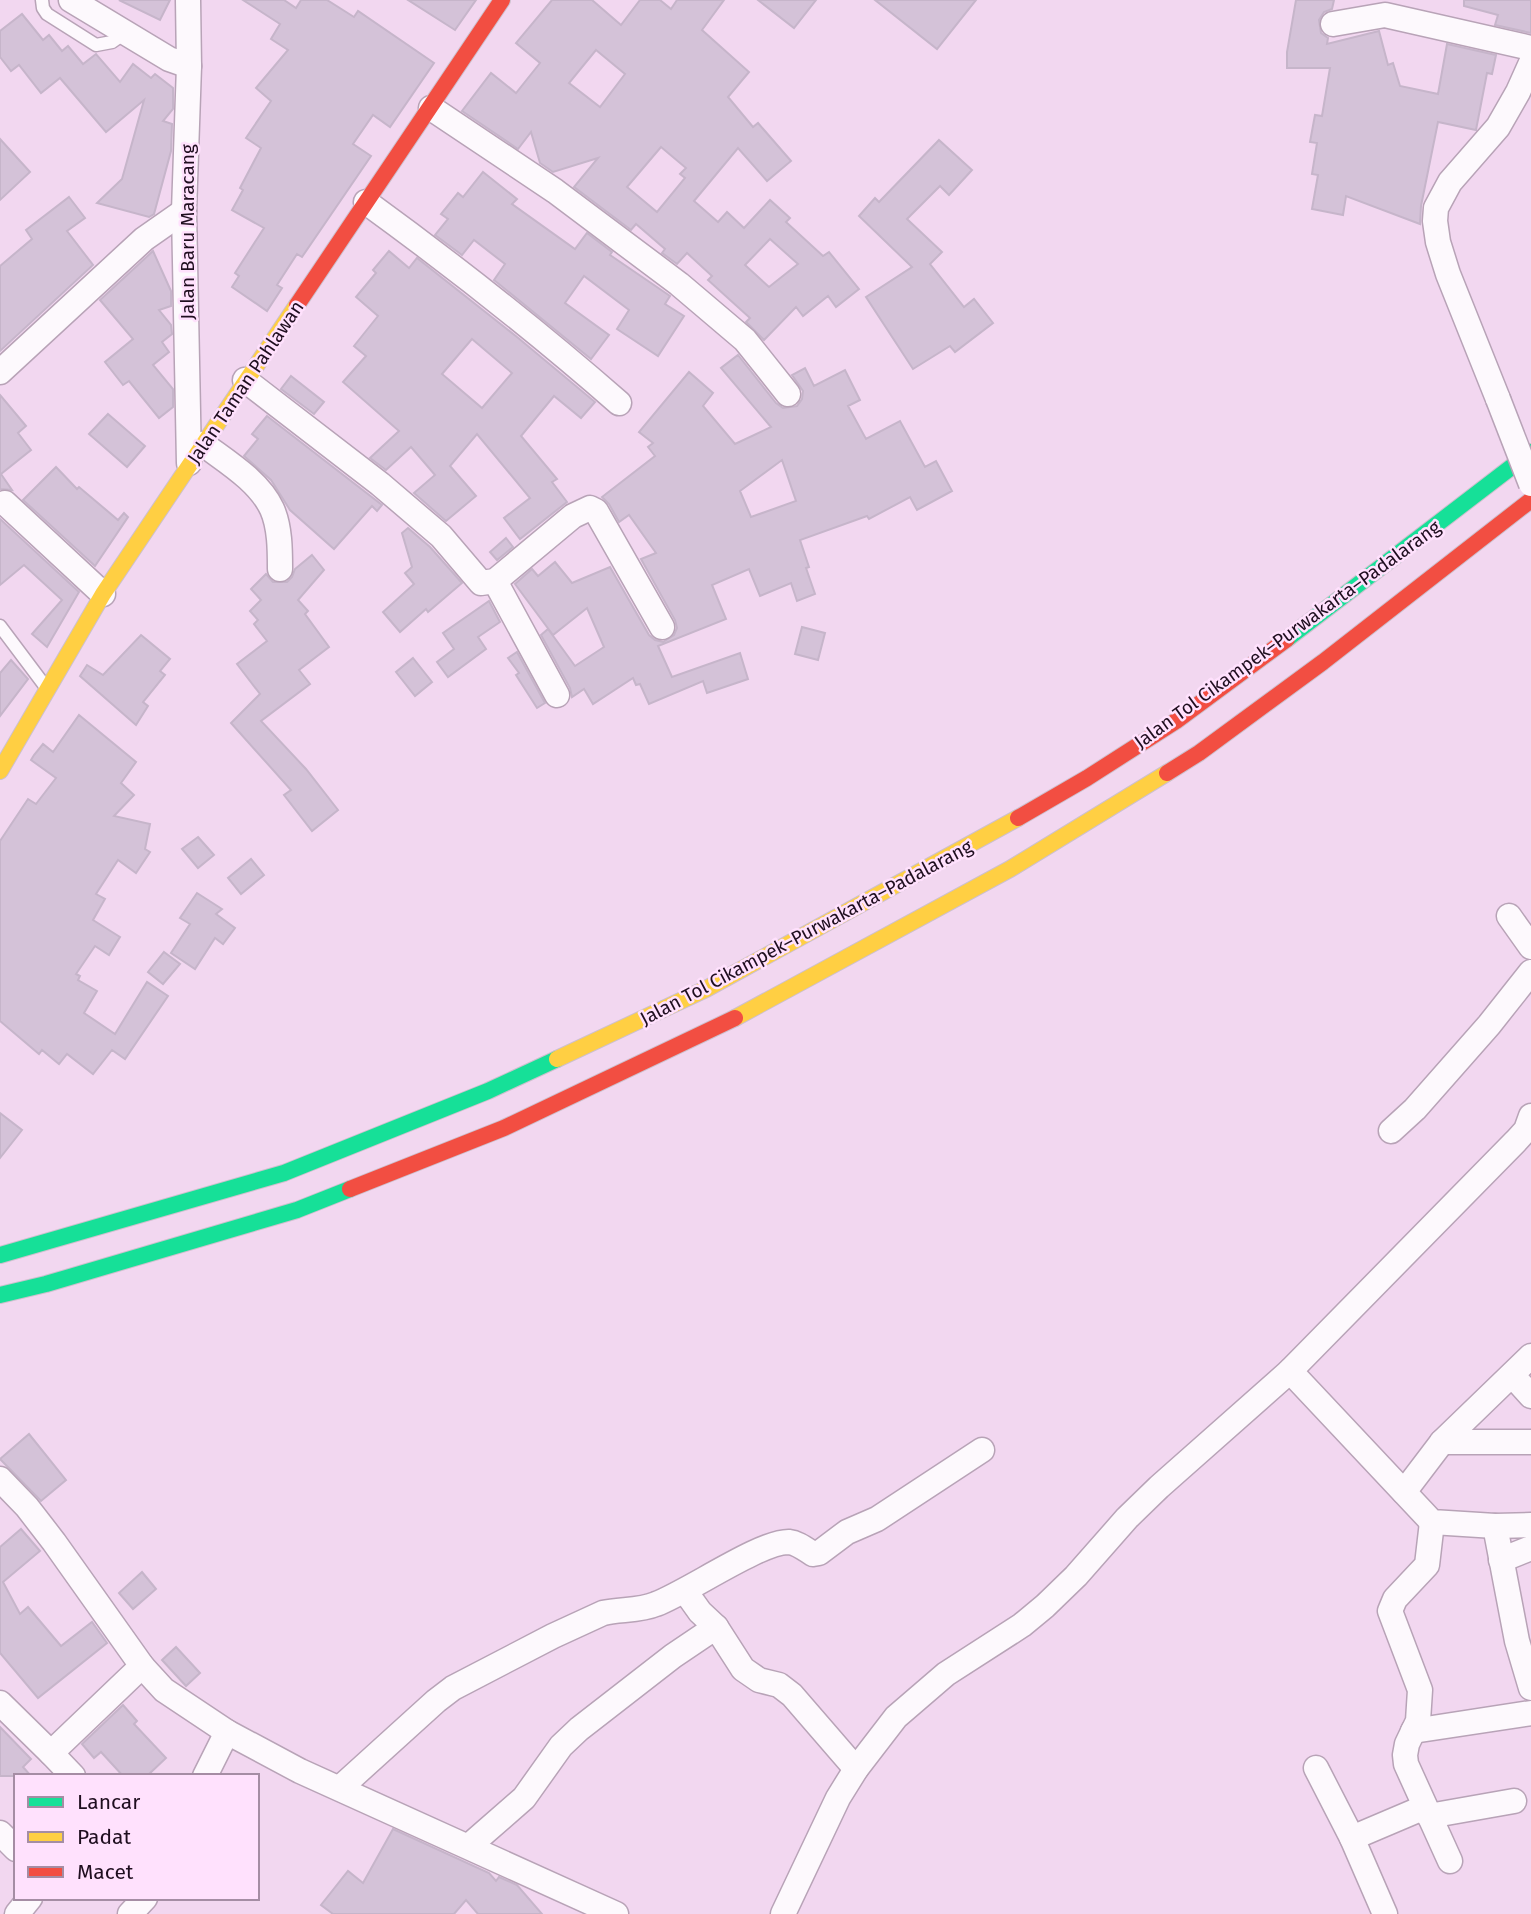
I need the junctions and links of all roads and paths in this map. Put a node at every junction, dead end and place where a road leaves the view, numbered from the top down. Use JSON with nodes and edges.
{"nodes":[{"id":1,"x":42,"y":0,"type":"edge"},
{"id":2,"x":71,"y":0,"type":"edge"},
{"id":3,"x":188,"y":0,"type":"edge"},
{"id":4,"x":502,"y":0,"type":"edge"},
{"id":5,"x":1333,"y":24,"type":"dead end"},
{"id":6,"x":126,"y":32,"type":"junction"},
{"id":7,"x":1531,"y":48,"type":"edge"},
{"id":8,"x":1531,"y":63,"type":"edge"},
{"id":9,"x":189,"y":66,"type":"junction"},
{"id":10,"x":431,"y":108,"type":"junction"},
{"id":11,"x":366,"y":202,"type":"junction"},
{"id":12,"x":184,"y":211,"type":"junction"},
{"id":13,"x":0,"y":372,"type":"edge"},
{"id":14,"x":245,"y":380,"type":"junction"},
{"id":15,"x":188,"y":386,"type":"junction"},
{"id":16,"x":788,"y":394,"type":"dead end"},
{"id":17,"x":230,"y":403,"type":"junction"},
{"id":18,"x":619,"y":403,"type":"dead end"},
{"id":19,"x":203,"y":444,"type":"junction"},
{"id":20,"x":1531,"y":452,"type":"edge"},
{"id":21,"x":189,"y":464,"type":"junction"},
{"id":22,"x":1531,"y":484,"type":"edge"},
{"id":23,"x":1531,"y":500,"type":"edge"},
{"id":24,"x":5,"y":503,"type":"dead end"},
{"id":25,"x":280,"y":569,"type":"dead end"},
{"id":26,"x":495,"y":581,"type":"junction"},
{"id":27,"x":103,"y":594,"type":"junction"},
{"id":28,"x":0,"y":626,"type":"edge"},
{"id":29,"x":662,"y":627,"type":"dead end"},
{"id":30,"x":47,"y":690,"type":"junction"},
{"id":31,"x":557,"y":695,"type":"dead end"},
{"id":32,"x":0,"y":771,"type":"edge"},
{"id":33,"x":1509,"y":916,"type":"dead end"},
{"id":34,"x":1531,"y":947,"type":"edge"},
{"id":35,"x":1531,"y":972,"type":"edge"},
{"id":36,"x":1531,"y":1116,"type":"edge"},
{"id":37,"x":1391,"y":1131,"type":"dead end"},
{"id":38,"x":0,"y":1255,"type":"edge"},
{"id":39,"x":0,"y":1295,"type":"edge"},
{"id":40,"x":1531,"y":1356,"type":"edge"},
{"id":41,"x":1290,"y":1371,"type":"junction"},
{"id":42,"x":1512,"y":1374,"type":"junction"},
{"id":43,"x":1531,"y":1396,"type":"edge"},
{"id":44,"x":1443,"y":1442,"type":"junction"},
{"id":45,"x":1531,"y":1442,"type":"edge"},
{"id":46,"x":982,"y":1450,"type":"dead end"},
{"id":47,"x":0,"y":1479,"type":"edge"},
{"id":48,"x":1405,"y":1492,"type":"junction"},
{"id":49,"x":1432,"y":1522,"type":"junction"},
{"id":50,"x":1531,"y":1525,"type":"edge"},
{"id":51,"x":1495,"y":1526,"type":"junction"},
{"id":52,"x":1531,"y":1548,"type":"edge"},
{"id":53,"x":1502,"y":1560,"type":"junction"},
{"id":54,"x":685,"y":1591,"type":"junction"},
{"id":55,"x":716,"y":1627,"type":"junction"},
{"id":56,"x":1524,"y":1638,"type":"edge"},
{"id":57,"x":142,"y":1665,"type":"junction"},
{"id":58,"x":1531,"y":1688,"type":"edge"},
{"id":59,"x":0,"y":1703,"type":"edge"},
{"id":60,"x":1531,"y":1713,"type":"edge"},
{"id":61,"x":1413,"y":1731,"type":"junction"},
{"id":62,"x":227,"y":1732,"type":"junction"},
{"id":63,"x":51,"y":1753,"type":"junction"},
{"id":64,"x":1316,"y":1768,"type":"dead end"},
{"id":65,"x":856,"y":1769,"type":"junction"},
{"id":66,"x":71,"y":1774,"type":"edge"},
{"id":67,"x":206,"y":1774,"type":"edge"},
{"id":68,"x":340,"y":1788,"type":"junction"},
{"id":69,"x":1514,"y":1801,"type":"dead end"},
{"id":70,"x":1427,"y":1812,"type":"junction"},
{"id":71,"x":0,"y":1833,"type":"edge"},
{"id":72,"x":1352,"y":1838,"type":"junction"},
{"id":73,"x":469,"y":1846,"type":"junction"},
{"id":74,"x":14,"y":1847,"type":"edge"},
{"id":75,"x":1450,"y":1861,"type":"dead end"},
{"id":76,"x":28,"y":1900,"type":"edge"},
{"id":77,"x":143,"y":1900,"type":"edge"},
{"id":78,"x":17,"y":1914,"type":"edge"},
{"id":79,"x":130,"y":1914,"type":"edge"},
{"id":80,"x":616,"y":1914,"type":"edge"},
{"id":81,"x":783,"y":1914,"type":"edge"},
{"id":82,"x":1385,"y":1914,"type":"edge"}],
"edges":[{"from":1,"to":6,"type":"lane"},
{"from":2,"to":6,"type":"street"},
{"from":3,"to":9,"type":"street","name":"Jalan Baru Maracang"},
{"from":4,"to":10,"type":"main road","name":"Jalan Taman Pahlawan"},
{"from":5,"to":7,"type":"street"},
{"from":6,"to":9,"type":"street"},
{"from":8,"to":22,"type":"street","bridge":true},
{"from":9,"to":12,"type":"street","name":"Jalan Baru Maracang"},
{"from":10,"to":11,"type":"main road","name":"Jalan Taman Pahlawan"},
{"from":10,"to":16,"type":"street"},
{"from":11,"to":14,"type":"main road","name":"Jalan Taman Pahlawan"},
{"from":11,"to":18,"type":"street"},
{"from":12,"to":13,"type":"street"},
{"from":12,"to":15,"type":"street","name":"Jalan Baru Maracang"},
{"from":14,"to":17,"type":"main road","name":"Jalan Taman Pahlawan"},
{"from":14,"to":26,"type":"street"},
{"from":15,"to":17,"type":"street"},
{"from":15,"to":21,"type":"street","name":"Jalan Baru Maracang"},
{"from":17,"to":19,"type":"main road","name":"Jalan Taman Pahlawan"},
{"from":19,"to":21,"type":"main road","name":"Jalan Taman Pahlawan"},
{"from":19,"to":25,"type":"street"},
{"from":20,"to":38,"type":"main road","name":"Jalan Tol Cikampek–Purwakarta–Padalarang"},
{"from":21,"to":27,"type":"main road","name":"Jalan Taman Pahlawan"},
{"from":23,"to":39,"type":"main road","name":"Jalan Tol Cikampek–Purwakarta–Padalarang"},
{"from":24,"to":27,"type":"street"},
{"from":26,"to":29,"type":"street"},
{"from":26,"to":31,"type":"street"},
{"from":27,"to":30,"type":"main road","name":"Jalan Taman Pahlawan"},
{"from":28,"to":30,"type":"lane"},
{"from":30,"to":32,"type":"main road","name":"Jalan Taman Pahlawan"},
{"from":33,"to":34,"type":"street"},
{"from":35,"to":37,"type":"street"},
{"from":36,"to":41,"type":"street"},
{"from":40,"to":42,"type":"street"},
{"from":41,"to":48,"type":"street"},
{"from":41,"to":65,"type":"street"},
{"from":42,"to":43,"type":"street"},
{"from":42,"to":44,"type":"street"},
{"from":44,"to":45,"type":"street"},
{"from":44,"to":48,"type":"street"},
{"from":46,"to":54,"type":"street"},
{"from":47,"to":57,"type":"street"},
{"from":48,"to":49,"type":"street"},
{"from":49,"to":51,"type":"street"},
{"from":49,"to":61,"type":"street"},
{"from":50,"to":51,"type":"street"},
{"from":51,"to":53,"type":"street"},
{"from":52,"to":53,"type":"street"},
{"from":53,"to":56,"type":"street"},
{"from":54,"to":55,"type":"street"},
{"from":54,"to":68,"type":"street"},
{"from":55,"to":65,"type":"street"},
{"from":55,"to":73,"type":"street"},
{"from":56,"to":58,"type":"street"},
{"from":57,"to":62,"type":"street"},
{"from":57,"to":63,"type":"street"},
{"from":59,"to":63,"type":"street"},
{"from":60,"to":61,"type":"street"},
{"from":61,"to":70,"type":"street"},
{"from":62,"to":67,"type":"street"},
{"from":62,"to":68,"type":"street"},
{"from":63,"to":66,"type":"street"},
{"from":64,"to":72,"type":"street"},
{"from":65,"to":81,"type":"street"},
{"from":68,"to":73,"type":"street"},
{"from":69,"to":70,"type":"street"},
{"from":70,"to":72,"type":"street"},
{"from":70,"to":75,"type":"street"},
{"from":71,"to":74,"type":"street"},
{"from":72,"to":82,"type":"street"},
{"from":73,"to":80,"type":"street"},
{"from":76,"to":78,"type":"street"},
{"from":77,"to":79,"type":"street"}]}
